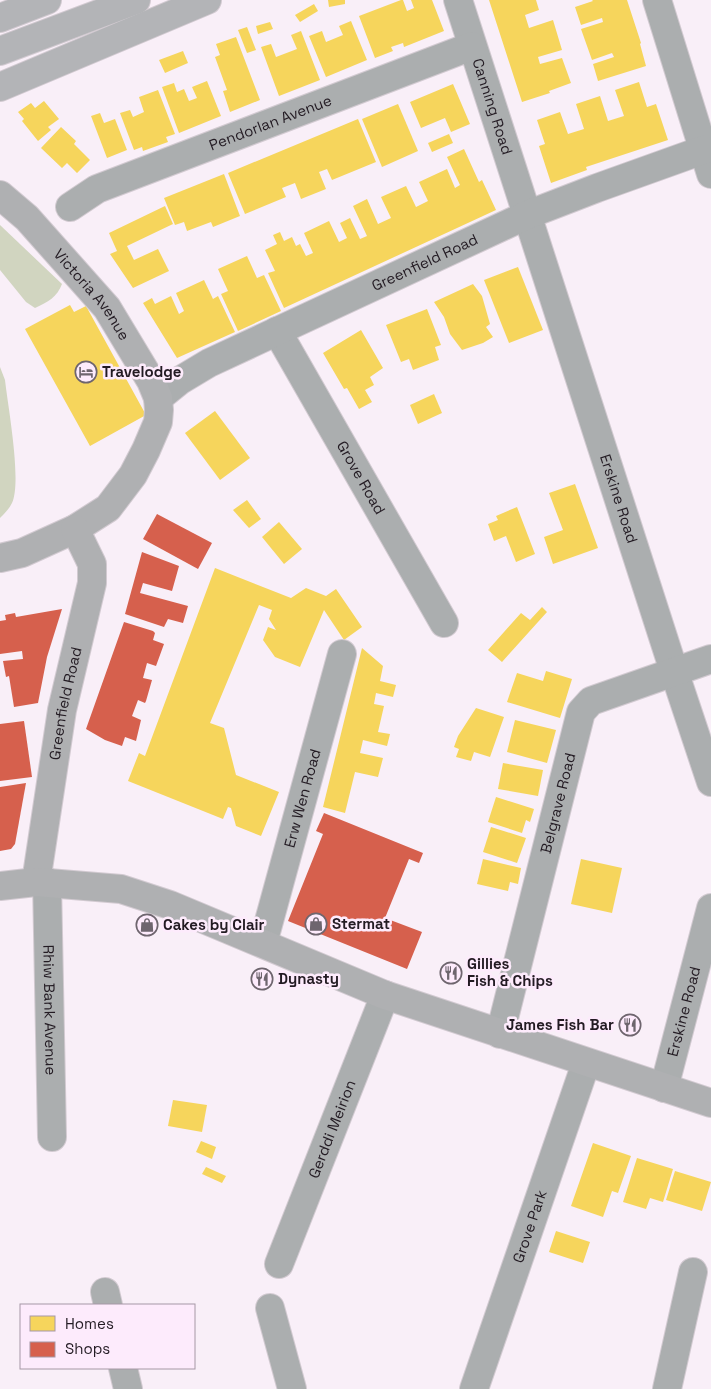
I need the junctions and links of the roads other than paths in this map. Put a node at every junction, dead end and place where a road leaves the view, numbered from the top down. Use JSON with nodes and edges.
{"nodes":[{"id":1,"x":47,"y":0,"type":"edge"},
{"id":2,"x":136,"y":0,"type":"edge"},
{"id":3,"x":207,"y":0,"type":"edge"},
{"id":4,"x":458,"y":0,"type":"edge"},
{"id":5,"x":657,"y":0,"type":"edge"},
{"id":6,"x":0,"y":18,"type":"edge"},
{"id":7,"x":472,"y":46,"type":"junction"},
{"id":8,"x":0,"y":51,"type":"edge"},
{"id":9,"x":0,"y":87,"type":"edge"},
{"id":10,"x":708,"y":158,"type":"edge"},
{"id":11,"x":0,"y":195,"type":"edge"},
{"id":12,"x":70,"y":207,"type":"dead end"},
{"id":13,"x":527,"y":215,"type":"junction"},
{"id":14,"x":277,"y":331,"type":"junction"},
{"id":15,"x":158,"y":398,"type":"junction"},
{"id":16,"x":75,"y":529,"type":"junction"},
{"id":17,"x":0,"y":558,"type":"edge"},
{"id":18,"x":444,"y":623,"type":"dead end"},
{"id":19,"x":342,"y":654,"type":"dead end"},
{"id":20,"x":711,"y":659,"type":"edge"},
{"id":21,"x":674,"y":671,"type":"junction"},
{"id":22,"x":711,"y":782,"type":"edge"},
{"id":23,"x":42,"y":882,"type":"junction"},
{"id":24,"x":0,"y":886,"type":"edge"},
{"id":25,"x":711,"y":908,"type":"edge"},
{"id":26,"x":263,"y":943,"type":"junction"},
{"id":27,"x":386,"y":995,"type":"junction"},
{"id":28,"x":500,"y":1034,"type":"junction"},
{"id":29,"x":586,"y":1063,"type":"junction"},
{"id":30,"x":664,"y":1088,"type":"junction"},
{"id":31,"x":711,"y":1103,"type":"edge"},
{"id":32,"x":52,"y":1138,"type":"dead end"},
{"id":33,"x":279,"y":1264,"type":"dead end"},
{"id":34,"x":693,"y":1272,"type":"dead end"},
{"id":35,"x":270,"y":1308,"type":"dead end"},
{"id":36,"x":123,"y":1369,"type":"edge"},
{"id":37,"x":128,"y":1389,"type":"edge"},
{"id":38,"x":292,"y":1389,"type":"edge"},
{"id":39,"x":474,"y":1389,"type":"edge"},
{"id":40,"x":666,"y":1389,"type":"edge"}],
"edges":[{"from":1,"to":6,"type":"highway"},
{"from":2,"to":8,"type":"highway"},
{"from":3,"to":9,"type":"highway"},
{"from":4,"to":7,"type":"street","name":"Canning Road"},
{"from":5,"to":10,"type":"street"},
{"from":7,"to":12,"type":"street","name":"Pendorlan Avenue"},
{"from":7,"to":13,"type":"street","name":"Canning Road"},
{"from":10,"to":13,"type":"street","name":"Greenfield Road"},
{"from":11,"to":15,"type":"main road","name":"Victoria Avenue"},
{"from":13,"to":14,"type":"street","name":"Greenfield Road"},
{"from":13,"to":21,"type":"street","name":"Erskine Road"},
{"from":14,"to":15,"type":"street","name":"Greenfield Road"},
{"from":14,"to":18,"type":"street","name":"Grove Road"},
{"from":15,"to":16,"type":"main road","name":"Victoria Avenue"},
{"from":16,"to":17,"type":"main road","name":"Victoria Avenue"},
{"from":16,"to":23,"type":"main road","name":"Greenfield Road"},
{"from":19,"to":26,"type":"street","name":"Erw Wen Road"},
{"from":20,"to":21,"type":"street","name":"Belgrave Road"},
{"from":21,"to":22,"type":"street","name":"Erskine Road"},
{"from":21,"to":28,"type":"street","name":"Belgrave Road"},
{"from":23,"to":24,"type":"main road"},
{"from":23,"to":26,"type":"main road"},
{"from":23,"to":32,"type":"street","name":"Rhiw Bank Avenue"},
{"from":25,"to":30,"type":"street","name":"Erskine Road"},
{"from":26,"to":27,"type":"main road"},
{"from":27,"to":28,"type":"main road"},
{"from":27,"to":33,"type":"street","name":"Gerddi Meirion"},
{"from":28,"to":29,"type":"main road"},
{"from":29,"to":30,"type":"main road"},
{"from":29,"to":39,"type":"street","name":"Grove Park"},
{"from":30,"to":31,"type":"main road"},
{"from":34,"to":40,"type":"street"},
{"from":35,"to":38,"type":"street"},
{"from":36,"to":37,"type":"street"}]}
